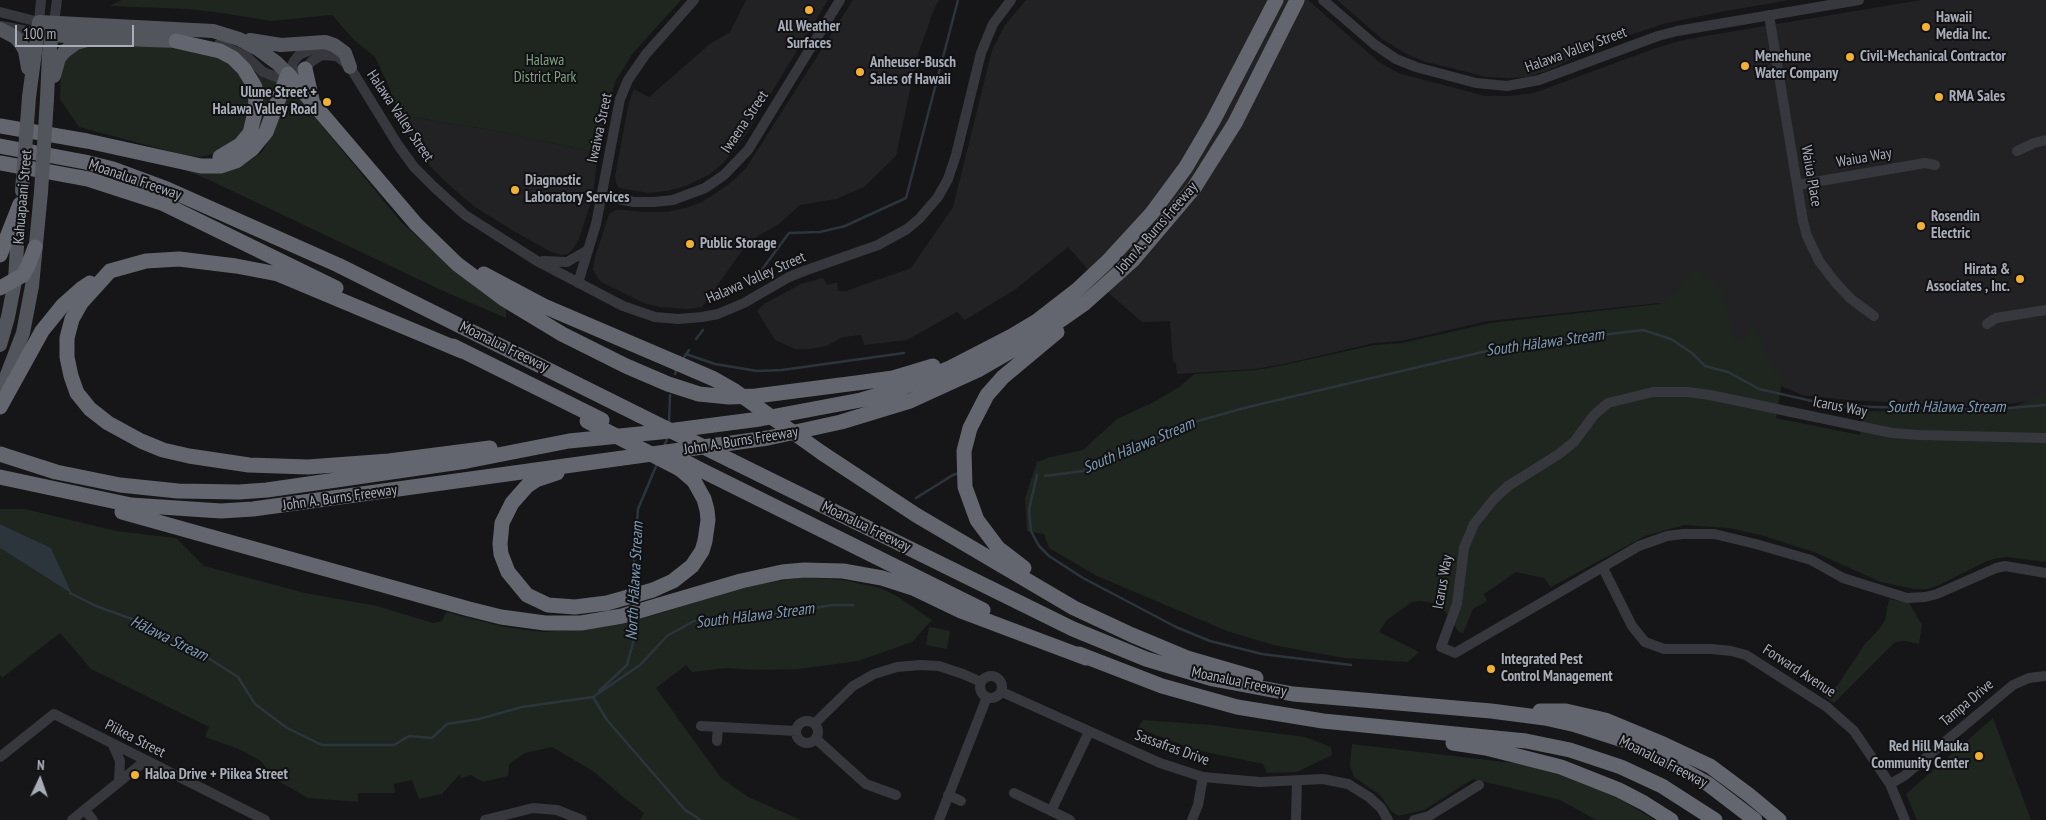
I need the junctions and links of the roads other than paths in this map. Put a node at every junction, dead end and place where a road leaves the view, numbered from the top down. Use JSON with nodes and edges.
{"nodes":[{"id":1,"x":41,"y":0,"type":"edge"},
{"id":2,"x":57,"y":0,"type":"edge"},
{"id":3,"x":694,"y":0,"type":"edge"},
{"id":4,"x":840,"y":0,"type":"edge"},
{"id":5,"x":1011,"y":0,"type":"edge"},
{"id":6,"x":1276,"y":0,"type":"edge"},
{"id":7,"x":1297,"y":0,"type":"edge"},
{"id":8,"x":1323,"y":0,"type":"edge"},
{"id":9,"x":1859,"y":0,"type":"edge"},
{"id":10,"x":0,"y":12,"type":"edge"},
{"id":11,"x":1769,"y":15,"type":"junction"},
{"id":12,"x":0,"y":27,"type":"edge"},
{"id":13,"x":38,"y":27,"type":"junction"},
{"id":14,"x":53,"y":29,"type":"junction"},
{"id":15,"x":93,"y":38,"type":"junction"},
{"id":16,"x":238,"y":39,"type":"junction"},
{"id":17,"x":176,"y":41,"type":"junction"},
{"id":18,"x":337,"y":56,"type":"junction"},
{"id":19,"x":350,"y":67,"type":"junction"},
{"id":20,"x":305,"y":69,"type":"junction"},
{"id":21,"x":288,"y":74,"type":"junction"},
{"id":22,"x":29,"y":90,"type":"junction"},
{"id":23,"x":47,"y":98,"type":"junction"},
{"id":24,"x":312,"y":102,"type":"junction"},
{"id":25,"x":0,"y":126,"type":"edge"},
{"id":26,"x":0,"y":137,"type":"edge"},
{"id":27,"x":2046,"y":140,"type":"edge"},
{"id":28,"x":0,"y":146,"type":"edge"},
{"id":29,"x":2017,"y":151,"type":"dead end"},
{"id":30,"x":172,"y":160,"type":"junction"},
{"id":31,"x":0,"y":163,"type":"edge"},
{"id":32,"x":1935,"y":165,"type":"dead end"},
{"id":33,"x":0,"y":168,"type":"edge"},
{"id":34,"x":1797,"y":185,"type":"junction"},
{"id":35,"x":392,"y":195,"type":"junction"},
{"id":36,"x":602,"y":196,"type":"junction"},
{"id":37,"x":21,"y":197,"type":"junction"},
{"id":38,"x":226,"y":233,"type":"junction"},
{"id":39,"x":35,"y":247,"type":"junction"},
{"id":40,"x":588,"y":250,"type":"junction"},
{"id":41,"x":0,"y":255,"type":"edge"},
{"id":42,"x":537,"y":261,"type":"junction"},
{"id":43,"x":338,"y":265,"type":"junction"},
{"id":44,"x":110,"y":271,"type":"junction"},
{"id":45,"x":15,"y":274,"type":"junction"},
{"id":46,"x":578,"y":283,"type":"junction"},
{"id":47,"x":0,"y":288,"type":"edge"},
{"id":48,"x":1081,"y":297,"type":"junction"},
{"id":49,"x":2046,"y":310,"type":"edge"},
{"id":50,"x":1874,"y":316,"type":"dead end"},
{"id":51,"x":1987,"y":324,"type":"dead end"},
{"id":52,"x":1012,"y":336,"type":"junction"},
{"id":53,"x":0,"y":345,"type":"edge"},
{"id":54,"x":462,"y":351,"type":"junction"},
{"id":55,"x":0,"y":393,"type":"edge"},
{"id":56,"x":0,"y":407,"type":"edge"},
{"id":57,"x":2046,"y":438,"type":"edge"},
{"id":58,"x":569,"y":441,"type":"junction"},
{"id":59,"x":0,"y":449,"type":"edge"},
{"id":60,"x":0,"y":454,"type":"edge"},
{"id":61,"x":640,"y":456,"type":"junction"},
{"id":62,"x":687,"y":467,"type":"junction"},
{"id":63,"x":2,"y":478,"type":"edge"},
{"id":64,"x":120,"y":485,"type":"junction"},
{"id":65,"x":1603,"y":568,"type":"junction"},
{"id":66,"x":2046,"y":572,"type":"edge"},
{"id":67,"x":1086,"y":658,"type":"junction"},
{"id":68,"x":1187,"y":658,"type":"junction"},
{"id":69,"x":2046,"y":676,"type":"edge"},
{"id":70,"x":980,"y":682,"type":"junction"},
{"id":71,"x":1002,"y":692,"type":"junction"},
{"id":72,"x":986,"y":698,"type":"junction"},
{"id":73,"x":1419,"y":705,"type":"junction"},
{"id":74,"x":1491,"y":711,"type":"junction"},
{"id":75,"x":1323,"y":721,"type":"junction"},
{"id":76,"x":815,"y":723,"type":"junction"},
{"id":77,"x":701,"y":726,"type":"dead end"},
{"id":78,"x":718,"y":727,"type":"junction"},
{"id":79,"x":796,"y":731,"type":"junction"},
{"id":80,"x":1089,"y":732,"type":"junction"},
{"id":81,"x":816,"y":739,"type":"junction"},
{"id":82,"x":717,"y":741,"type":"dead end"},
{"id":83,"x":113,"y":744,"type":"junction"},
{"id":84,"x":0,"y":757,"type":"edge"},
{"id":85,"x":145,"y":761,"type":"junction"},
{"id":86,"x":1203,"y":777,"type":"junction"},
{"id":87,"x":1297,"y":780,"type":"junction"},
{"id":88,"x":119,"y":782,"type":"junction"},
{"id":89,"x":1890,"y":784,"type":"junction"},
{"id":90,"x":1479,"y":785,"type":"dead end"},
{"id":91,"x":1014,"y":793,"type":"dead end"},
{"id":92,"x":896,"y":795,"type":"dead end"},
{"id":93,"x":948,"y":796,"type":"junction"},
{"id":94,"x":961,"y":801,"type":"dead end"},
{"id":95,"x":85,"y":810,"type":"junction"},
{"id":96,"x":1052,"y":811,"type":"junction"},
{"id":97,"x":496,"y":819,"type":"edge"},
{"id":98,"x":72,"y":820,"type":"edge"},
{"id":99,"x":93,"y":820,"type":"edge"},
{"id":100,"x":265,"y":820,"type":"edge"},
{"id":101,"x":485,"y":820,"type":"edge"},
{"id":102,"x":582,"y":820,"type":"edge"},
{"id":103,"x":938,"y":820,"type":"edge"},
{"id":104,"x":1070,"y":820,"type":"edge"},
{"id":105,"x":1192,"y":820,"type":"edge"},
{"id":106,"x":1296,"y":820,"type":"edge"},
{"id":107,"x":1388,"y":820,"type":"edge"},
{"id":108,"x":1414,"y":820,"type":"edge"},
{"id":109,"x":1671,"y":820,"type":"edge"},
{"id":110,"x":1715,"y":820,"type":"edge"},
{"id":111,"x":1755,"y":820,"type":"edge"},
{"id":112,"x":1779,"y":820,"type":"edge"},
{"id":113,"x":1905,"y":820,"type":"edge"}],
"edges":[{"from":1,"to":13,"type":"street","name":"Kahuapaani Street"},
{"from":2,"to":14,"type":"street","name":"Kahuapaani Street"},
{"from":3,"to":36,"type":"street","name":"Iwaiwa Street"},
{"from":4,"to":36,"type":"street","name":"Iwaena Street"},
{"from":5,"to":46,"type":"street","name":"Halawa Valley Street"},
{"from":6,"to":48,"type":"highway","name":"John A. Burns Freeway"},
{"from":7,"to":48,"type":"highway","name":"John A. Burns Freeway"},
{"from":8,"to":11,"type":"street","name":"Halawa Valley Street"},
{"from":9,"to":11,"type":"street","name":"Halawa Valley Street"},
{"from":10,"to":13,"type":"street"},
{"from":11,"to":34,"type":"street","name":"Waiua Place"},
{"from":12,"to":13,"type":"street"},
{"from":12,"to":22,"type":"main road"},
{"from":13,"to":14,"type":"main road"},
{"from":13,"to":22,"type":"main road","name":"Kahuapaani Street"},
{"from":14,"to":15,"type":"main road"},
{"from":14,"to":16,"type":"main road"},
{"from":14,"to":23,"type":"main road","name":"Kahuapaani Street"},
{"from":15,"to":17,"type":"main road"},
{"from":15,"to":23,"type":"main road"},
{"from":16,"to":19,"type":"main road"},
{"from":16,"to":21,"type":"main road"},
{"from":17,"to":21,"type":"street"},
{"from":17,"to":30,"type":"highway"},
{"from":18,"to":19,"type":"street","name":"Halawa Valley Street"},
{"from":18,"to":20,"type":"street"},
{"from":18,"to":21,"type":"street","name":"Halawa Valley Street"},
{"from":19,"to":42,"type":"street","name":"Halawa Valley Street"},
{"from":20,"to":21,"type":"street"},
{"from":20,"to":24,"type":"highway"},
{"from":21,"to":24,"type":"highway"},
{"from":21,"to":30,"type":"highway"},
{"from":22,"to":37,"type":"main road","name":"Kahuapaani Street","bridge":true},
{"from":23,"to":39,"type":"main road","name":"Kahuapaani Street","bridge":true},
{"from":24,"to":35,"type":"highway"},
{"from":25,"to":30,"type":"highway"},
{"from":26,"to":43,"type":"highway"},
{"from":27,"to":29,"type":"street"},
{"from":28,"to":43,"type":"highway","name":"Moanalua Freeway"},
{"from":31,"to":38,"type":"highway","name":"Moanalua Freeway"},
{"from":32,"to":34,"type":"street","name":"Waiua Way"},
{"from":33,"to":38,"type":"highway"},
{"from":34,"to":50,"type":"street","name":"Waiua Place"},
{"from":35,"to":52,"type":"highway"},
{"from":35,"to":68,"type":"highway","bridge":true},
{"from":36,"to":40,"type":"street","name":"Iwaiwa Street"},
{"from":37,"to":41,"type":"highway"},
{"from":37,"to":45,"type":"main road","name":"Kahuapaani Street"},
{"from":38,"to":54,"type":"highway","name":"Moanalua Freeway"},
{"from":39,"to":45,"type":"highway"},
{"from":39,"to":55,"type":"main road","name":"Kahuapaani Street"},
{"from":40,"to":42,"type":"street"},
{"from":40,"to":46,"type":"street","name":"Iwaiwa Street"},
{"from":42,"to":46,"type":"street","name":"Halawa Valley Street"},
{"from":43,"to":73,"type":"highway","name":"Moanalua Freeway","bridge":true},
{"from":44,"to":54,"type":"highway"},
{"from":44,"to":56,"type":"highway"},
{"from":44,"to":58,"type":"highway"},
{"from":45,"to":47,"type":"highway"},
{"from":45,"to":53,"type":"main road","name":"Kahuapaani Street"},
{"from":48,"to":52,"type":"highway","name":"John A. Burns Freeway"},
{"from":48,"to":61,"type":"highway","name":"John A. Burns Freeway","bridge":true},
{"from":48,"to":68,"type":"highway"},
{"from":49,"to":51,"type":"street"},
{"from":52,"to":58,"type":"highway","name":"John A. Burns Freeway","bridge":true},
{"from":54,"to":62,"type":"highway","name":"Moanalua Freeway","bridge":true},
{"from":57,"to":65,"type":"street","name":"Icarus Way"},
{"from":58,"to":64,"type":"highway","name":"John A. Burns Freeway"},
{"from":59,"to":64,"type":"highway"},
{"from":60,"to":64,"type":"highway"},
{"from":61,"to":62,"type":"highway"},
{"from":61,"to":63,"type":"highway","name":"John A. Burns Freeway"},
{"from":62,"to":67,"type":"highway","name":"Moanalua Freeway"},
{"from":63,"to":67,"type":"highway"},
{"from":65,"to":66,"type":"street","name":"Icarus Way"},
{"from":65,"to":89,"type":"street","name":"Forward Avenue"},
{"from":67,"to":75,"type":"highway","name":"Moanalua Freeway"},
{"from":68,"to":73,"type":"highway"},
{"from":69,"to":89,"type":"street","name":"Tampa Drive"},
{"from":70,"to":71,"type":"street","name":"Sassafras Drive"},
{"from":70,"to":72,"type":"street"},
{"from":70,"to":76,"type":"street","name":"Sassafras Drive"},
{"from":71,"to":72,"type":"street"},
{"from":71,"to":80,"type":"street","name":"Sassafras Drive"},
{"from":72,"to":93,"type":"street"},
{"from":73,"to":74,"type":"highway","name":"Moanalua Freeway"},
{"from":74,"to":111,"type":"highway","name":"Moanalua Freeway"},
{"from":74,"to":112,"type":"highway"},
{"from":75,"to":109,"type":"highway"},
{"from":75,"to":110,"type":"highway","name":"Moanalua Freeway"},
{"from":76,"to":79,"type":"street","name":"Sassafras Drive"},
{"from":76,"to":81,"type":"street"},
{"from":77,"to":78,"type":"street","name":"Sassafras Drive"},
{"from":78,"to":79,"type":"street","name":"Sassafras Drive"},
{"from":78,"to":82,"type":"street"},
{"from":79,"to":81,"type":"street","name":"Sassafras Drive"},
{"from":80,"to":86,"type":"street","name":"Sassafras Drive"},
{"from":80,"to":96,"type":"street"},
{"from":81,"to":92,"type":"street","name":"Sassafras Drive"},
{"from":83,"to":84,"type":"street","name":"Piikea Street"},
{"from":83,"to":85,"type":"street","name":"Piikea Street"},
{"from":83,"to":88,"type":"street"},
{"from":85,"to":88,"type":"street"},
{"from":85,"to":100,"type":"street","name":"Piikea Street"},
{"from":86,"to":87,"type":"street","name":"Sassafras Drive"},
{"from":86,"to":105,"type":"street"},
{"from":87,"to":106,"type":"street"},
{"from":87,"to":107,"type":"street","name":"Sassafras Drive"},
{"from":88,"to":95,"type":"street"},
{"from":89,"to":113,"type":"street","name":"Forward Avenue"},
{"from":90,"to":108,"type":"street"},
{"from":91,"to":96,"type":"street"},
{"from":93,"to":94,"type":"street"},
{"from":93,"to":103,"type":"street"},
{"from":95,"to":98,"type":"street"},
{"from":95,"to":99,"type":"street"},
{"from":96,"to":104,"type":"street"},
{"from":97,"to":101,"type":"street"},
{"from":97,"to":102,"type":"street"}]}
